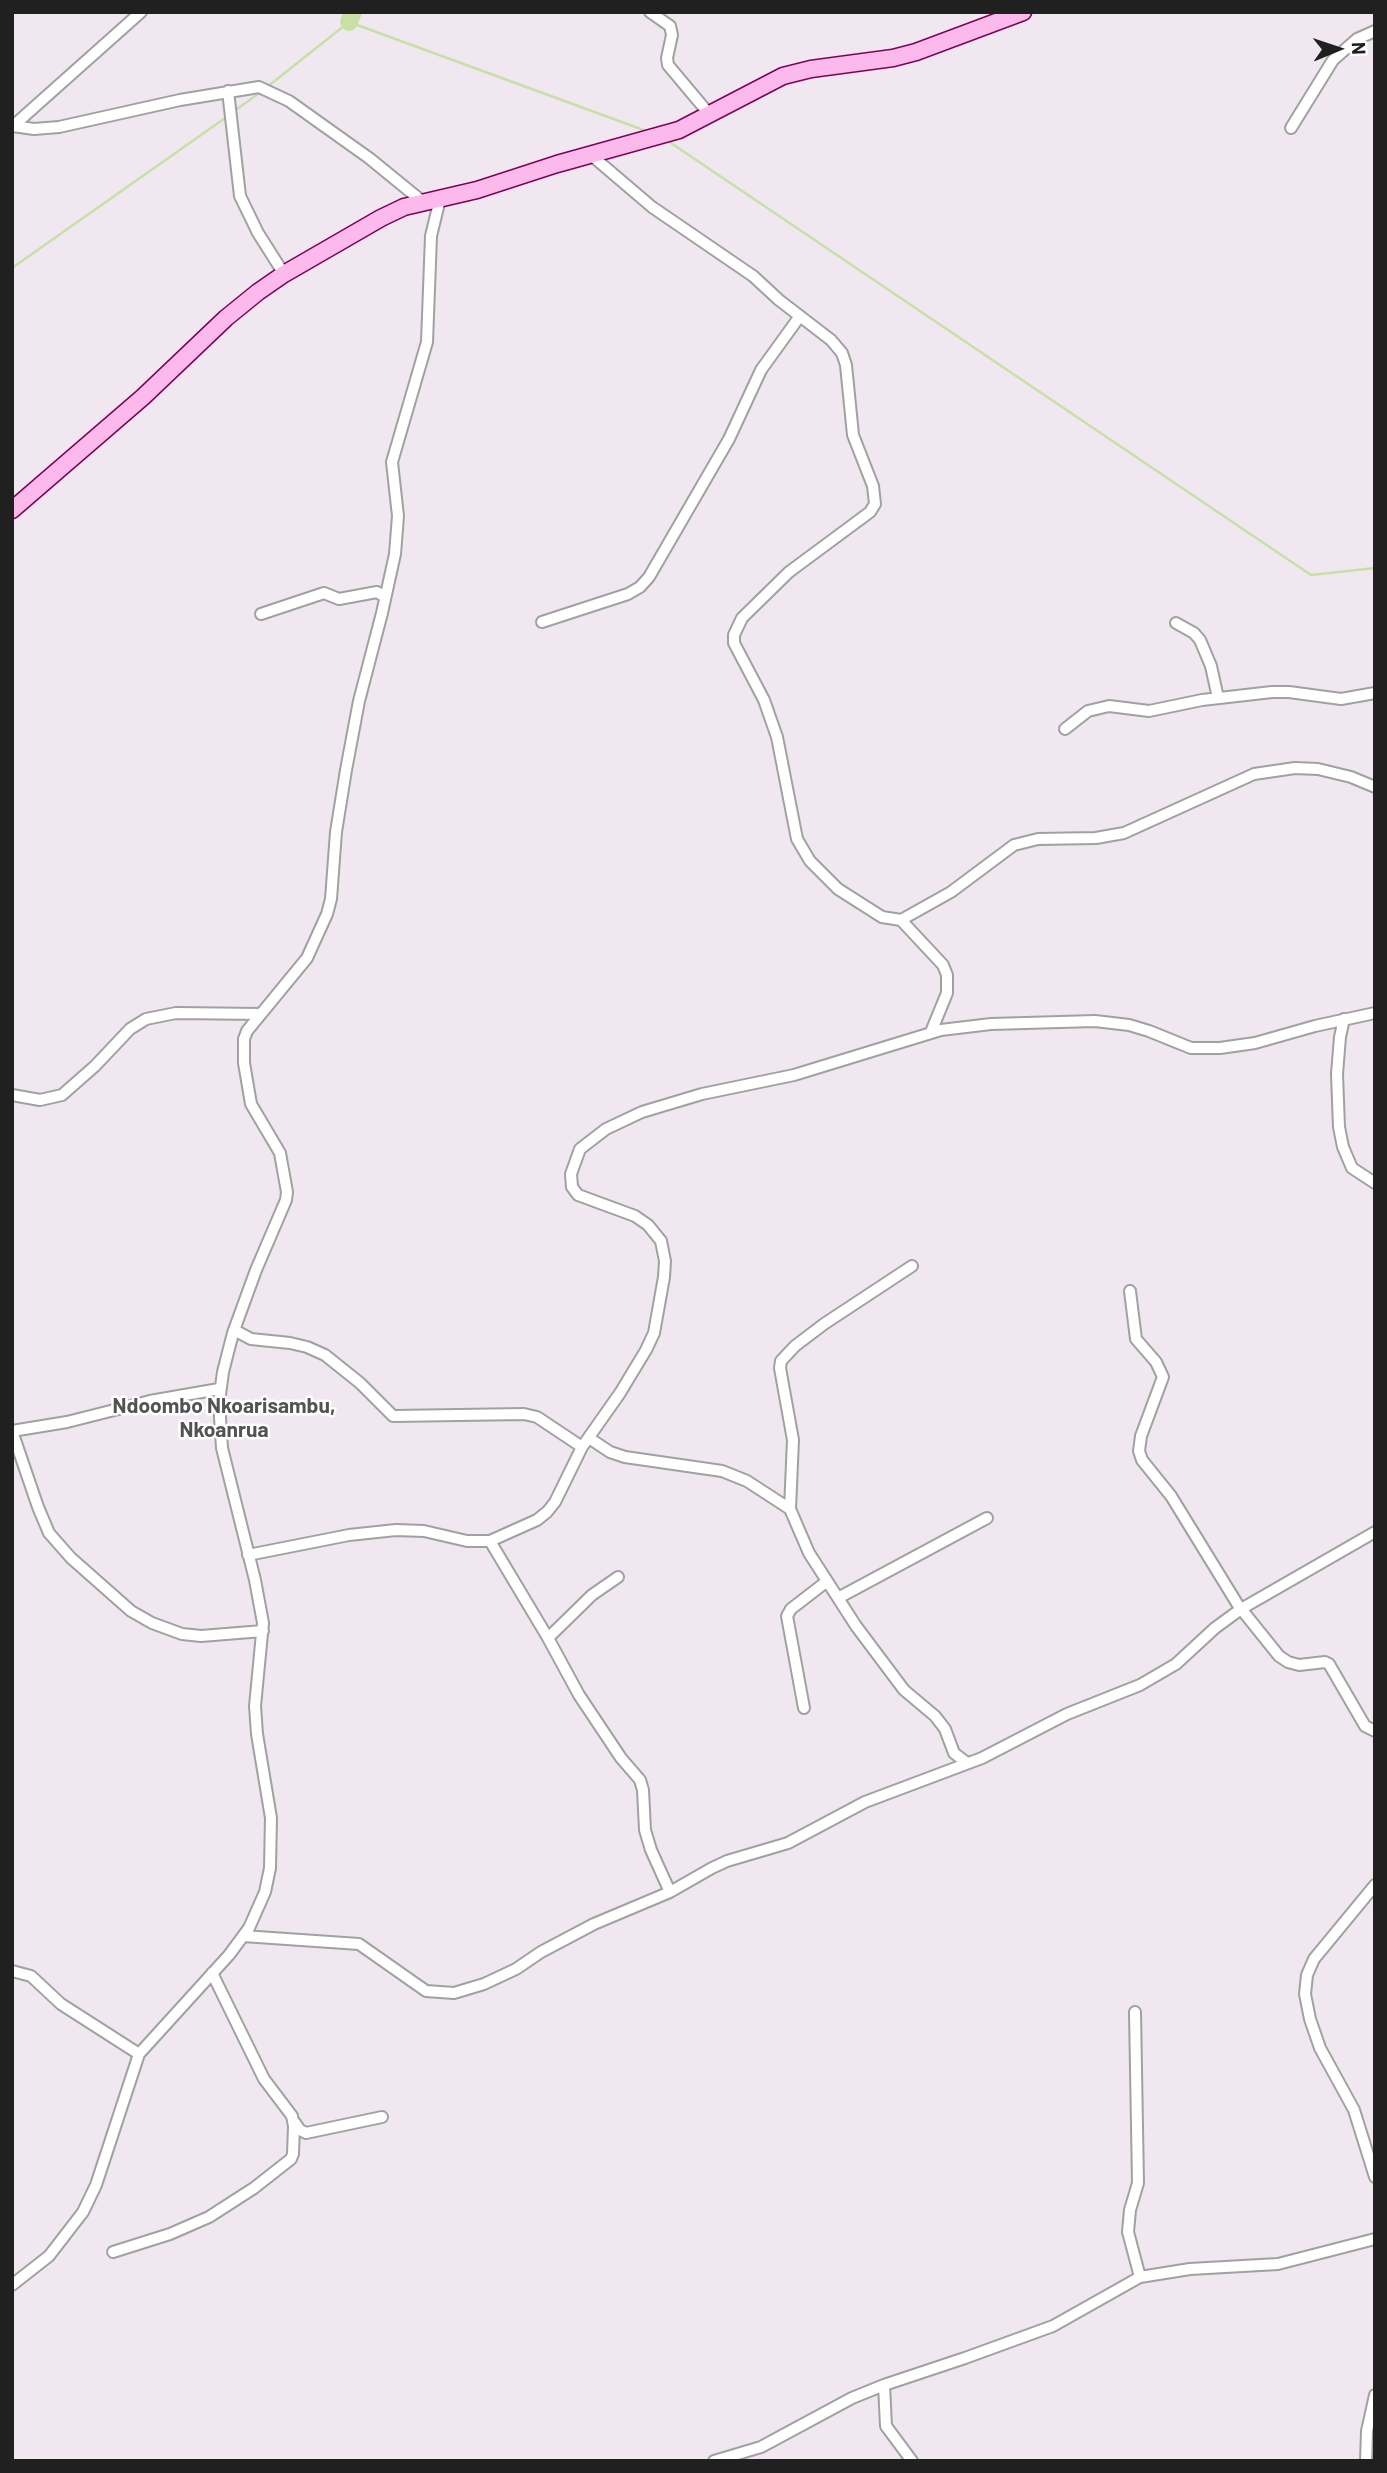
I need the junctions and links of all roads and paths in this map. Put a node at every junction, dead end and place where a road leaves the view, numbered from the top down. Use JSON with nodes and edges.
{"nodes":[{"id":1,"x":141,"y":12,"type":"edge"},
{"id":2,"x":650,"y":12,"type":"edge"},
{"id":3,"x":1023,"y":12,"type":"edge"},
{"id":4,"x":1375,"y":31,"type":"edge"},
{"id":5,"x":228,"y":91,"type":"junction"},
{"id":6,"x":710,"y":115,"type":"junction"},
{"id":7,"x":13,"y":126,"type":"edge"},
{"id":8,"x":1292,"y":128,"type":"dead end"},
{"id":9,"x":592,"y":155,"type":"junction"},
{"id":10,"x":440,"y":199,"type":"junction"},
{"id":11,"x":423,"y":202,"type":"junction"},
{"id":12,"x":284,"y":274,"type":"junction"},
{"id":13,"x":800,"y":316,"type":"junction"},
{"id":14,"x":12,"y":510,"type":"edge"},
{"id":15,"x":385,"y":597,"type":"junction"},
{"id":16,"x":261,"y":614,"type":"dead end"},
{"id":17,"x":542,"y":622,"type":"dead end"},
{"id":18,"x":1176,"y":623,"type":"dead end"},
{"id":19,"x":1375,"y":693,"type":"edge"},
{"id":20,"x":1218,"y":698,"type":"junction"},
{"id":21,"x":1065,"y":729,"type":"dead end"},
{"id":22,"x":1375,"y":787,"type":"edge"},
{"id":23,"x":901,"y":920,"type":"junction"},
{"id":24,"x":1375,"y":1013,"type":"edge"},
{"id":25,"x":261,"y":1014,"type":"junction"},
{"id":26,"x":1345,"y":1019,"type":"junction"},
{"id":27,"x":931,"y":1032,"type":"junction"},
{"id":28,"x":12,"y":1096,"type":"edge"},
{"id":29,"x":1375,"y":1183,"type":"edge"},
{"id":30,"x":912,"y":1266,"type":"dead end"},
{"id":31,"x":1130,"y":1291,"type":"dead end"},
{"id":32,"x":234,"y":1330,"type":"junction"},
{"id":33,"x":219,"y":1389,"type":"junction"},
{"id":34,"x":12,"y":1431,"type":"edge"},
{"id":35,"x":585,"y":1443,"type":"junction"},
{"id":36,"x":790,"y":1509,"type":"junction"},
{"id":37,"x":987,"y":1518,"type":"dead end"},
{"id":38,"x":1375,"y":1532,"type":"edge"},
{"id":39,"x":490,"y":1541,"type":"junction"},
{"id":40,"x":248,"y":1555,"type":"junction"},
{"id":41,"x":618,"y":1577,"type":"dead end"},
{"id":42,"x":827,"y":1582,"type":"junction"},
{"id":43,"x":838,"y":1598,"type":"junction"},
{"id":44,"x":1241,"y":1609,"type":"junction"},
{"id":45,"x":263,"y":1631,"type":"junction"},
{"id":46,"x":548,"y":1638,"type":"junction"},
{"id":47,"x":804,"y":1708,"type":"dead end"},
{"id":48,"x":1375,"y":1731,"type":"edge"},
{"id":49,"x":967,"y":1763,"type":"junction"},
{"id":50,"x":1375,"y":1885,"type":"edge"},
{"id":51,"x":670,"y":1892,"type":"junction"},
{"id":52,"x":243,"y":1936,"type":"junction"},
{"id":53,"x":12,"y":1971,"type":"edge"},
{"id":54,"x":212,"y":1973,"type":"junction"},
{"id":55,"x":1135,"y":2012,"type":"dead end"},
{"id":56,"x":139,"y":2054,"type":"junction"},
{"id":57,"x":382,"y":2117,"type":"dead end"},
{"id":58,"x":293,"y":2120,"type":"junction"},
{"id":59,"x":1375,"y":2177,"type":"edge"},
{"id":60,"x":1375,"y":2239,"type":"edge"},
{"id":61,"x":113,"y":2252,"type":"dead end"},
{"id":62,"x":1140,"y":2277,"type":"junction"},
{"id":63,"x":12,"y":2285,"type":"edge"},
{"id":64,"x":884,"y":2385,"type":"junction"},
{"id":65,"x":1375,"y":2395,"type":"edge"},
{"id":66,"x":742,"y":2457,"type":"edge"},
{"id":67,"x":714,"y":2461,"type":"edge"},
{"id":68,"x":912,"y":2461,"type":"edge"},
{"id":69,"x":1366,"y":2461,"type":"edge"}],
"edges":[{"from":1,"to":7,"type":"street"},
{"from":2,"to":6,"type":"street"},
{"from":3,"to":6,"type":"street"},
{"from":4,"to":8,"type":"street"},
{"from":5,"to":7,"type":"street"},
{"from":5,"to":11,"type":"street"},
{"from":5,"to":12,"type":"street"},
{"from":6,"to":9,"type":"street"},
{"from":9,"to":10,"type":"street"},
{"from":9,"to":13,"type":"street"},
{"from":10,"to":11,"type":"street"},
{"from":10,"to":15,"type":"street"},
{"from":11,"to":12,"type":"street"},
{"from":12,"to":14,"type":"street"},
{"from":13,"to":17,"type":"street"},
{"from":13,"to":23,"type":"street"},
{"from":15,"to":16,"type":"street"},
{"from":15,"to":25,"type":"street"},
{"from":18,"to":20,"type":"street"},
{"from":19,"to":20,"type":"street"},
{"from":20,"to":21,"type":"street"},
{"from":22,"to":23,"type":"street"},
{"from":23,"to":27,"type":"street"},
{"from":24,"to":26,"type":"street"},
{"from":25,"to":28,"type":"street"},
{"from":25,"to":32,"type":"street"},
{"from":26,"to":27,"type":"street"},
{"from":26,"to":29,"type":"street"},
{"from":27,"to":35,"type":"street"},
{"from":30,"to":36,"type":"street"},
{"from":31,"to":44,"type":"street"},
{"from":32,"to":33,"type":"street"},
{"from":32,"to":35,"type":"street"},
{"from":33,"to":34,"type":"street"},
{"from":33,"to":40,"type":"street"},
{"from":34,"to":45,"type":"street"},
{"from":35,"to":36,"type":"street"},
{"from":35,"to":39,"type":"street"},
{"from":36,"to":42,"type":"street"},
{"from":37,"to":43,"type":"street"},
{"from":38,"to":44,"type":"street"},
{"from":39,"to":40,"type":"street"},
{"from":39,"to":46,"type":"street"},
{"from":40,"to":45,"type":"street"},
{"from":41,"to":46,"type":"street"},
{"from":42,"to":43,"type":"street"},
{"from":42,"to":47,"type":"street"},
{"from":43,"to":49,"type":"street"},
{"from":44,"to":48,"type":"street"},
{"from":44,"to":49,"type":"street"},
{"from":45,"to":52,"type":"street"},
{"from":46,"to":51,"type":"street"},
{"from":49,"to":51,"type":"street"},
{"from":50,"to":59,"type":"street"},
{"from":51,"to":52,"type":"street"},
{"from":52,"to":54,"type":"street"},
{"from":53,"to":56,"type":"street"},
{"from":54,"to":56,"type":"street"},
{"from":54,"to":58,"type":"street"},
{"from":55,"to":62,"type":"street"},
{"from":56,"to":63,"type":"street"},
{"from":57,"to":58,"type":"street"},
{"from":58,"to":61,"type":"street"},
{"from":60,"to":62,"type":"street"},
{"from":62,"to":64,"type":"street"},
{"from":64,"to":66,"type":"street"},
{"from":64,"to":68,"type":"street"},
{"from":65,"to":69,"type":"street"},
{"from":66,"to":67,"type":"street"}]}
